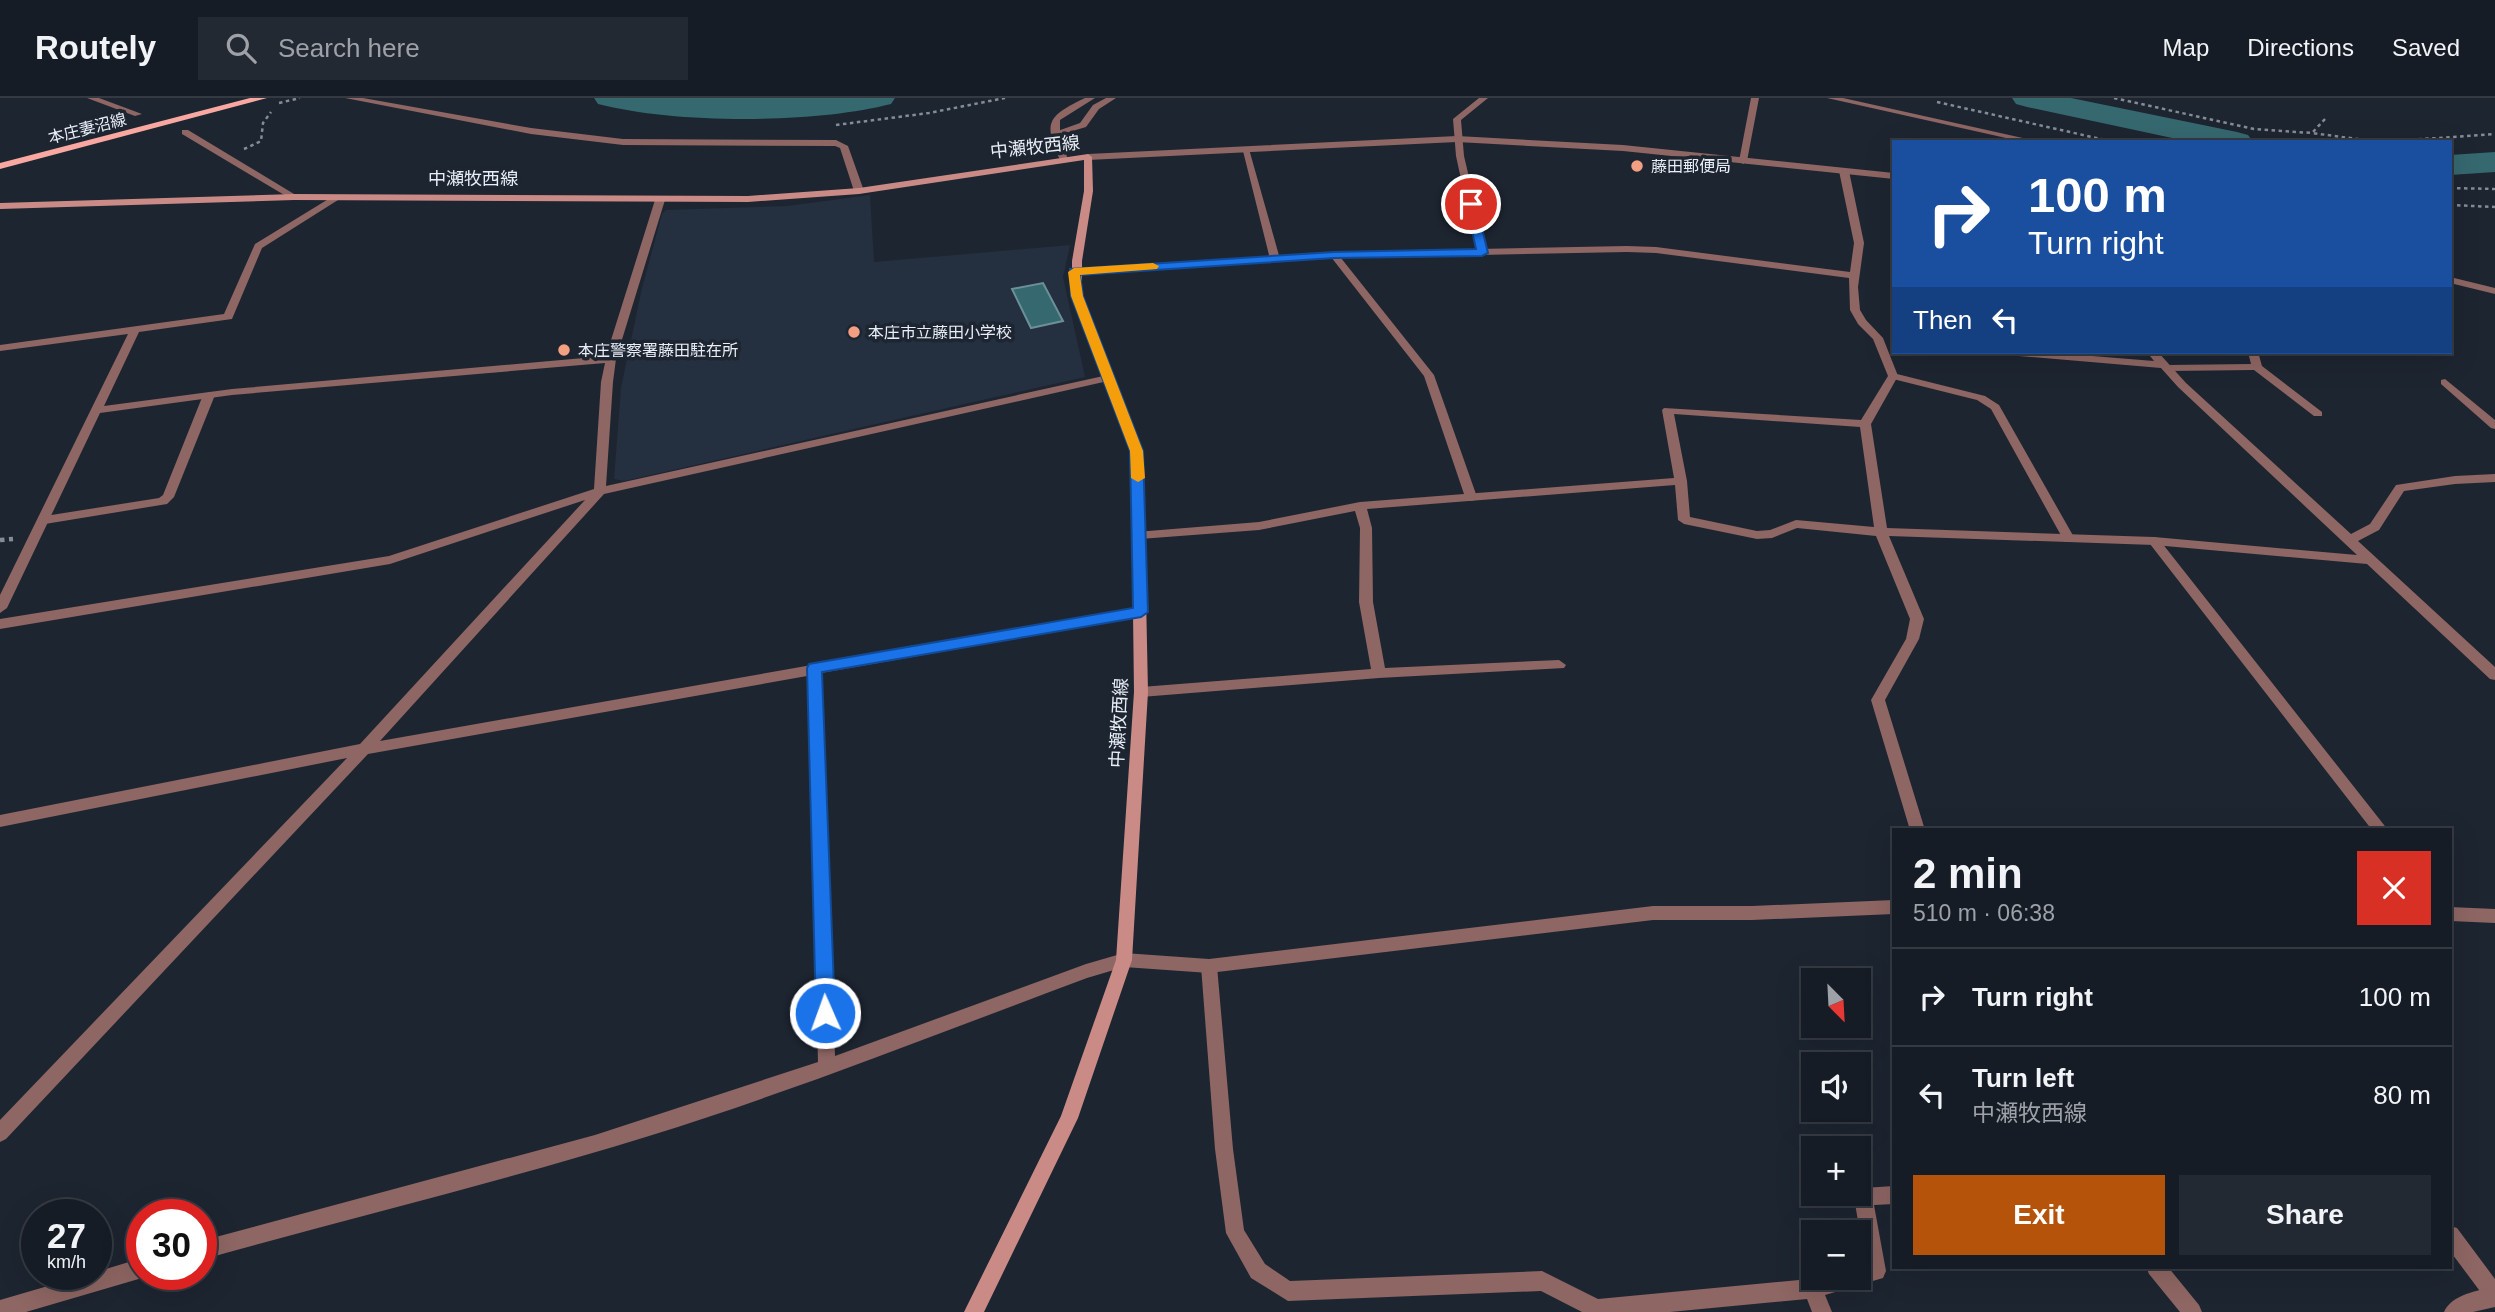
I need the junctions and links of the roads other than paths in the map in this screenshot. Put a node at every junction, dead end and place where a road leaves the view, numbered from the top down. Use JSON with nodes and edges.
{"nodes":[{"id":1,"x":91,"y":98,"type":"edge"},
{"id":2,"x":262,"y":98,"type":"edge"},
{"id":3,"x":349,"y":98,"type":"edge"},
{"id":4,"x":1091,"y":98,"type":"edge"},
{"id":5,"x":1112,"y":98,"type":"edge"},
{"id":6,"x":1484,"y":98,"type":"edge"},
{"id":7,"x":1755,"y":98,"type":"edge"},
{"id":8,"x":1832,"y":98,"type":"edge"},
{"id":9,"x":138,"y":114,"type":"dead end"},
{"id":10,"x":185,"y":132,"type":"dead end"},
{"id":11,"x":1055,"y":135,"type":"junction"},
{"id":12,"x":1457,"y":139,"type":"junction"},
{"id":13,"x":2028,"y":140,"type":"edge"},
{"id":14,"x":1245,"y":149,"type":"junction"},
{"id":15,"x":1088,"y":157,"type":"junction"},
{"id":16,"x":1064,"y":160,"type":"junction"},
{"id":17,"x":1743,"y":161,"type":"junction"},
{"id":18,"x":0,"y":166,"type":"edge"},
{"id":19,"x":1844,"y":171,"type":"junction"},
{"id":20,"x":1892,"y":176,"type":"edge"},
{"id":21,"x":859,"y":191,"type":"junction"},
{"id":22,"x":294,"y":197,"type":"junction"},
{"id":23,"x":335,"y":198,"type":"junction"},
{"id":24,"x":660,"y":200,"type":"junction"},
{"id":25,"x":0,"y":206,"type":"edge"},
{"id":26,"x":1482,"y":253,"type":"junction"},
{"id":27,"x":1334,"y":255,"type":"junction"},
{"id":28,"x":1275,"y":259,"type":"junction"},
{"id":29,"x":1074,"y":272,"type":"junction"},
{"id":30,"x":1854,"y":276,"type":"junction"},
{"id":31,"x":2452,"y":280,"type":"edge"},
{"id":32,"x":2495,"y":291,"type":"edge"},
{"id":33,"x":135,"y":330,"type":"junction"},
{"id":34,"x":1878,"y":338,"type":"junction"},
{"id":35,"x":1892,"y":340,"type":"edge"},
{"id":36,"x":0,"y":348,"type":"edge"},
{"id":37,"x":2028,"y":354,"type":"edge"},
{"id":38,"x":2154,"y":354,"type":"edge"},
{"id":39,"x":2254,"y":354,"type":"edge"},
{"id":40,"x":611,"y":359,"type":"junction"},
{"id":41,"x":2165,"y":367,"type":"junction"},
{"id":42,"x":2257,"y":367,"type":"junction"},
{"id":43,"x":1892,"y":376,"type":"junction"},
{"id":44,"x":1108,"y":377,"type":"junction"},
{"id":45,"x":2445,"y":382,"type":"dead end"},
{"id":46,"x":209,"y":395,"type":"junction"},
{"id":47,"x":98,"y":410,"type":"junction"},
{"id":48,"x":2318,"y":414,"type":"dead end"},
{"id":49,"x":1865,"y":424,"type":"junction"},
{"id":50,"x":2495,"y":426,"type":"edge"},
{"id":51,"x":2495,"y":478,"type":"edge"},
{"id":52,"x":1681,"y":481,"type":"junction"},
{"id":53,"x":600,"y":491,"type":"junction"},
{"id":54,"x":1471,"y":497,"type":"junction"},
{"id":55,"x":1360,"y":506,"type":"junction"},
{"id":56,"x":45,"y":520,"type":"junction"},
{"id":57,"x":1881,"y":532,"type":"junction"},
{"id":58,"x":1140,"y":535,"type":"junction"},
{"id":59,"x":2069,"y":539,"type":"junction"},
{"id":60,"x":2349,"y":539,"type":"junction"},
{"id":61,"x":2154,"y":541,"type":"junction"},
{"id":62,"x":2370,"y":561,"type":"junction"},
{"id":63,"x":0,"y":608,"type":"edge"},
{"id":64,"x":1141,"y":612,"type":"junction"},
{"id":65,"x":0,"y":624,"type":"edge"},
{"id":66,"x":1559,"y":665,"type":"dead end"},
{"id":67,"x":814,"y":668,"type":"junction"},
{"id":68,"x":1379,"y":673,"type":"junction"},
{"id":69,"x":2495,"y":675,"type":"edge"},
{"id":70,"x":1141,"y":692,"type":"junction"},
{"id":71,"x":364,"y":749,"type":"junction"},
{"id":72,"x":0,"y":821,"type":"edge"},
{"id":73,"x":1917,"y":828,"type":"edge"},
{"id":74,"x":2379,"y":828,"type":"edge"},
{"id":75,"x":1892,"y":907,"type":"edge"},
{"id":76,"x":2452,"y":914,"type":"edge"},
{"id":77,"x":2495,"y":915,"type":"edge"},
{"id":78,"x":1124,"y":960,"type":"junction"},
{"id":79,"x":1209,"y":966,"type":"junction"},
{"id":80,"x":827,"y":1066,"type":"junction"},
{"id":81,"x":0,"y":1133,"type":"edge"},
{"id":82,"x":1892,"y":1195,"type":"edge"},
{"id":83,"x":1867,"y":1220,"type":"edge"},
{"id":84,"x":2452,"y":1238,"type":"edge"},
{"id":85,"x":1871,"y":1243,"type":"edge"},
{"id":86,"x":217,"y":1247,"type":"edge"},
{"id":87,"x":2158,"y":1269,"type":"edge"},
{"id":88,"x":126,"y":1273,"type":"edge"},
{"id":89,"x":1871,"y":1273,"type":"edge"},
{"id":90,"x":1802,"y":1290,"type":"edge"},
{"id":91,"x":1813,"y":1290,"type":"edge"},
{"id":92,"x":2495,"y":1296,"type":"edge"},
{"id":93,"x":1579,"y":1306,"type":"edge"},
{"id":94,"x":0,"y":1310,"type":"edge"},
{"id":95,"x":974,"y":1312,"type":"edge"},
{"id":96,"x":1822,"y":1312,"type":"edge"},
{"id":97,"x":2192,"y":1312,"type":"edge"},
{"id":98,"x":2454,"y":1312,"type":"edge"}],
"edges":[{"from":1,"to":9,"type":"street"},
{"from":2,"to":18,"type":"main road","name":"本庄妻沼線"},
{"from":3,"to":21,"type":"street"},
{"from":4,"to":11,"type":"street"},
{"from":5,"to":11,"type":"street"},
{"from":6,"to":12,"type":"street"},
{"from":7,"to":17,"type":"street"},
{"from":8,"to":13,"type":"street"},
{"from":10,"to":22,"type":"street"},
{"from":11,"to":16,"type":"street"},
{"from":12,"to":14,"type":"street"},
{"from":12,"to":17,"type":"street"},
{"from":12,"to":26,"type":"street"},
{"from":14,"to":15,"type":"street"},
{"from":14,"to":28,"type":"street"},
{"from":15,"to":16,"type":"main road","name":"中瀬牧西線"},
{"from":15,"to":29,"type":"main road","name":"中瀬牧西線"},
{"from":16,"to":21,"type":"main road","name":"中瀬牧西線"},
{"from":17,"to":19,"type":"street"},
{"from":19,"to":20,"type":"street"},
{"from":19,"to":30,"type":"street"},
{"from":21,"to":24,"type":"main road","name":"中瀬牧西線"},
{"from":22,"to":23,"type":"main road","name":"中瀬牧西線"},
{"from":22,"to":25,"type":"main road","name":"中瀬牧西線"},
{"from":23,"to":24,"type":"main road","name":"中瀬牧西線"},
{"from":23,"to":33,"type":"street"},
{"from":24,"to":40,"type":"street"},
{"from":26,"to":27,"type":"street"},
{"from":26,"to":30,"type":"street"},
{"from":27,"to":28,"type":"street"},
{"from":27,"to":54,"type":"street"},
{"from":28,"to":29,"type":"street"},
{"from":29,"to":44,"type":"main road","name":"中瀬牧西線"},
{"from":30,"to":34,"type":"street"},
{"from":31,"to":32,"type":"street"},
{"from":33,"to":36,"type":"street"},
{"from":33,"to":47,"type":"street"},
{"from":34,"to":35,"type":"street"},
{"from":34,"to":43,"type":"street"},
{"from":37,"to":41,"type":"street"},
{"from":38,"to":41,"type":"street"},
{"from":39,"to":42,"type":"street"},
{"from":40,"to":46,"type":"street"},
{"from":40,"to":53,"type":"street"},
{"from":41,"to":42,"type":"street"},
{"from":41,"to":60,"type":"street"},
{"from":42,"to":48,"type":"street"},
{"from":43,"to":49,"type":"street"},
{"from":43,"to":59,"type":"street"},
{"from":44,"to":53,"type":"street"},
{"from":44,"to":58,"type":"main road","name":"中瀬牧西線"},
{"from":45,"to":50,"type":"street"},
{"from":46,"to":47,"type":"street"},
{"from":46,"to":56,"type":"street"},
{"from":47,"to":56,"type":"street"},
{"from":49,"to":52,"type":"street"},
{"from":49,"to":57,"type":"street"},
{"from":51,"to":60,"type":"street"},
{"from":52,"to":54,"type":"street"},
{"from":52,"to":57,"type":"street"},
{"from":53,"to":65,"type":"street"},
{"from":53,"to":71,"type":"street"},
{"from":54,"to":55,"type":"street"},
{"from":55,"to":58,"type":"street"},
{"from":55,"to":68,"type":"street"},
{"from":56,"to":63,"type":"street"},
{"from":57,"to":59,"type":"street"},
{"from":57,"to":73,"type":"street"},
{"from":58,"to":64,"type":"main road","name":"中瀬牧西線"},
{"from":59,"to":61,"type":"street"},
{"from":60,"to":62,"type":"street"},
{"from":61,"to":62,"type":"street"},
{"from":61,"to":74,"type":"street"},
{"from":62,"to":69,"type":"street"},
{"from":64,"to":67,"type":"street"},
{"from":64,"to":70,"type":"main road","name":"中瀬牧西線"},
{"from":66,"to":68,"type":"street"},
{"from":67,"to":71,"type":"street"},
{"from":67,"to":80,"type":"street"},
{"from":68,"to":70,"type":"street"},
{"from":70,"to":78,"type":"main road","name":"中瀬牧西線"},
{"from":71,"to":72,"type":"street"},
{"from":71,"to":81,"type":"street"},
{"from":75,"to":79,"type":"street"},
{"from":76,"to":77,"type":"street"},
{"from":78,"to":79,"type":"street"},
{"from":78,"to":80,"type":"street"},
{"from":78,"to":95,"type":"main road","name":"中瀬牧西線"},
{"from":79,"to":93,"type":"street"},
{"from":80,"to":86,"type":"street"},
{"from":82,"to":83,"type":"street"},
{"from":84,"to":92,"type":"street"},
{"from":85,"to":89,"type":"street"},
{"from":87,"to":97,"type":"street"},
{"from":88,"to":94,"type":"street"},
{"from":90,"to":93,"type":"street"},
{"from":91,"to":96,"type":"street"},
{"from":92,"to":98,"type":"street"}]}
